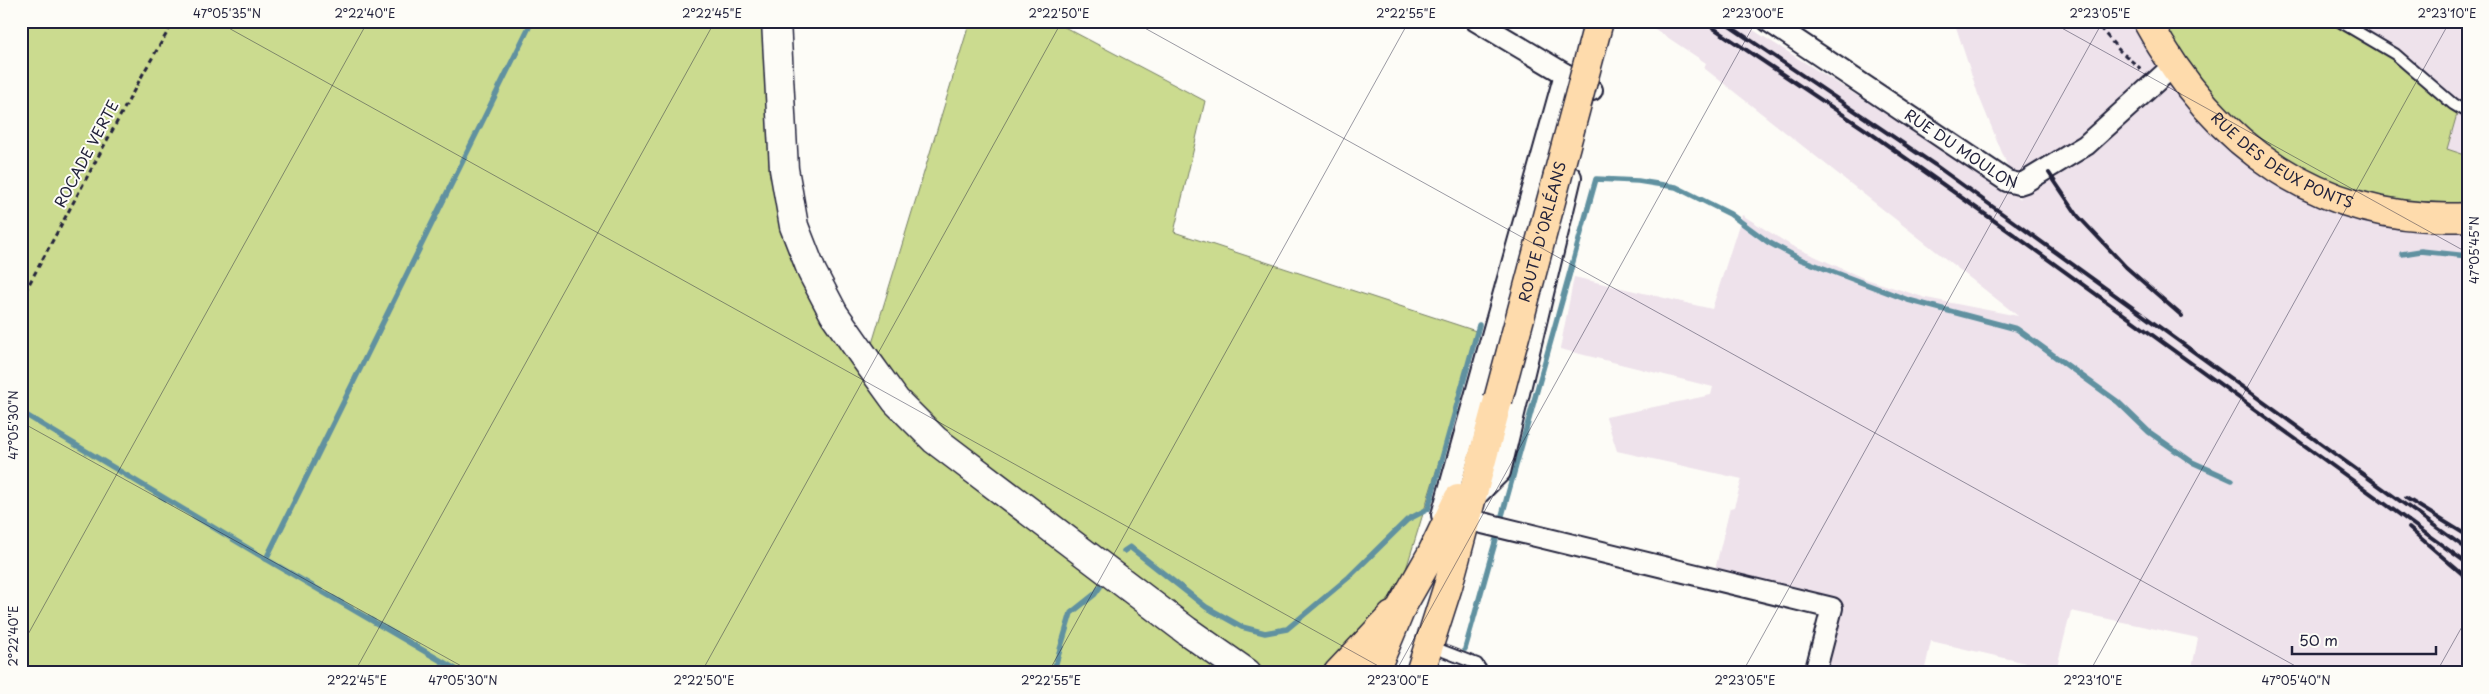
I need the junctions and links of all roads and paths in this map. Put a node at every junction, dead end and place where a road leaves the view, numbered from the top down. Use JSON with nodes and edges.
{"nodes":[{"id":1,"x":174,"y":21,"type":"edge"},
{"id":2,"x":776,"y":21,"type":"edge"},
{"id":3,"x":1476,"y":21,"type":"edge"},
{"id":4,"x":1599,"y":21,"type":"edge"},
{"id":5,"x":1768,"y":21,"type":"edge"},
{"id":6,"x":2094,"y":21,"type":"edge"},
{"id":7,"x":2147,"y":21,"type":"edge"},
{"id":8,"x":2339,"y":21,"type":"edge"},
{"id":9,"x":1565,"y":74,"type":"junction"},
{"id":10,"x":2163,"y":74,"type":"junction"},
{"id":11,"x":2468,"y":113,"type":"edge"},
{"id":12,"x":2468,"y":216,"type":"edge"},
{"id":13,"x":21,"y":299,"type":"edge"},
{"id":14,"x":1485,"y":443,"type":"junction"},
{"id":15,"x":1468,"y":510,"type":"junction"},
{"id":16,"x":1431,"y":555,"type":"junction"},
{"id":17,"x":1402,"y":606,"type":"junction"},
{"id":18,"x":1187,"y":631,"type":"junction"},
{"id":19,"x":1429,"y":646,"type":"junction"},
{"id":20,"x":1218,"y":673,"type":"edge"},
{"id":21,"x":1246,"y":673,"type":"edge"},
{"id":22,"x":1338,"y":673,"type":"edge"},
{"id":23,"x":1374,"y":673,"type":"edge"},
{"id":24,"x":1390,"y":673,"type":"edge"},
{"id":25,"x":1420,"y":673,"type":"edge"},
{"id":26,"x":1483,"y":673,"type":"edge"},
{"id":27,"x":1815,"y":673,"type":"edge"}],
"edges":[{"from":1,"to":13,"type":"path","name":"ROCADE VERTE"},
{"from":2,"to":18,"type":"main road"},
{"from":3,"to":9,"type":"street"},
{"from":4,"to":14,"type":"main road","name":"ROUTE D'ORLÉANS","bridge":true},
{"from":5,"to":10,"type":"street","name":"RUE DU MOULON"},
{"from":6,"to":10,"type":"path"},
{"from":7,"to":10,"type":"main road","name":"RUE DES DEUX PONTS"},
{"from":8,"to":11,"type":"lane"},
{"from":9,"to":15,"type":"street"},
{"from":9,"to":16,"type":"street"},
{"from":10,"to":12,"type":"main road","name":"RUE DES DEUX PONTS"},
{"from":14,"to":15,"type":"main road","name":"ROUTE D'ORLÉANS"},
{"from":14,"to":16,"type":"main road","name":"ROUTE D'ORLÉANS"},
{"from":15,"to":19,"type":"main road","name":"ROUTE D'ORLÉANS"},
{"from":15,"to":27,"type":"street"},
{"from":16,"to":17,"type":"main road","name":"ROUTE D'ORLÉANS"},
{"from":16,"to":24,"type":"main road"},
{"from":17,"to":22,"type":"main road"},
{"from":17,"to":23,"type":"main road","name":"ROUTE D'ORLÉANS"},
{"from":18,"to":20,"type":"main road"},
{"from":18,"to":21,"type":"main road"},
{"from":19,"to":25,"type":"main road","name":"ROUTE D'ORLÉANS"},
{"from":19,"to":26,"type":"lane"}]}
